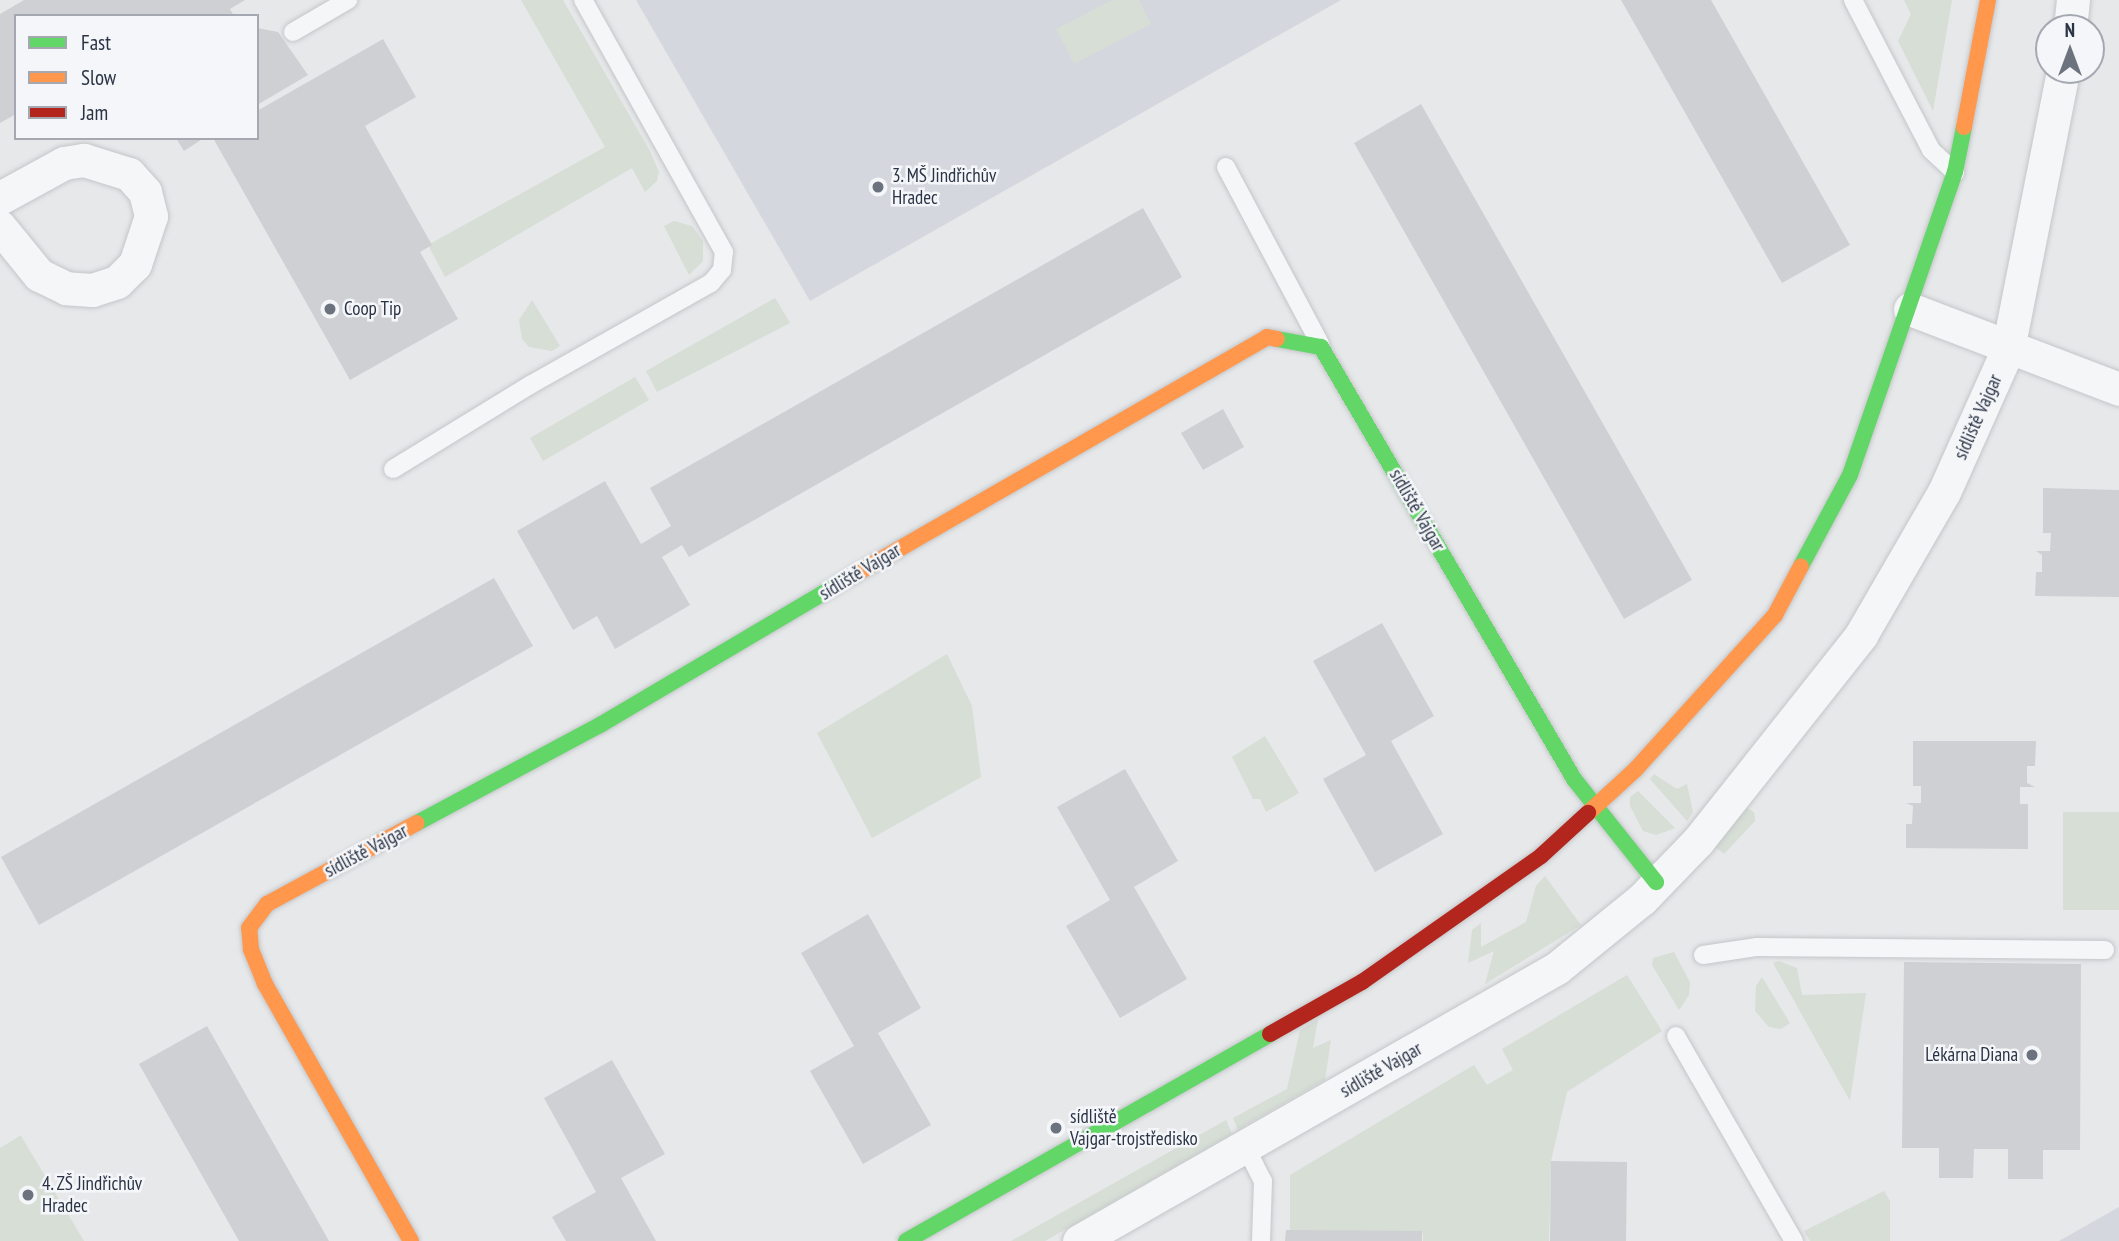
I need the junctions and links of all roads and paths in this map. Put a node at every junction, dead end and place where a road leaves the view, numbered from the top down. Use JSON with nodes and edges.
{"nodes":[{"id":1,"x":348,"y":0,"type":"edge"},
{"id":2,"x":583,"y":0,"type":"edge"},
{"id":3,"x":1853,"y":0,"type":"edge"},
{"id":4,"x":1988,"y":0,"type":"edge"},
{"id":5,"x":293,"y":32,"type":"dead end"},
{"id":6,"x":2060,"y":84,"type":"edge"},
{"id":7,"x":1226,"y":167,"type":"dead end"},
{"id":8,"x":1955,"y":172,"type":"junction"},
{"id":9,"x":0,"y":198,"type":"edge"},
{"id":10,"x":0,"y":227,"type":"edge"},
{"id":11,"x":1910,"y":309,"type":"junction"},
{"id":12,"x":1321,"y":347,"type":"junction"},
{"id":13,"x":2008,"y":349,"type":"junction"},
{"id":14,"x":2119,"y":389,"type":"edge"},
{"id":15,"x":393,"y":469,"type":"dead end"},
{"id":16,"x":1596,"y":811,"type":"junction"},
{"id":17,"x":1656,"y":882,"type":"junction"},
{"id":18,"x":2105,"y":950,"type":"dead end"},
{"id":19,"x":1703,"y":956,"type":"dead end"},
{"id":20,"x":1676,"y":1037,"type":"dead end"},
{"id":21,"x":1246,"y":1148,"type":"junction"},
{"id":22,"x":411,"y":1241,"type":"edge"},
{"id":23,"x":906,"y":1241,"type":"edge"},
{"id":24,"x":1079,"y":1241,"type":"edge"},
{"id":25,"x":1261,"y":1241,"type":"edge"},
{"id":26,"x":1794,"y":1241,"type":"edge"}],
"edges":[{"from":1,"to":5,"type":"lane"},
{"from":2,"to":15,"type":"lane"},
{"from":3,"to":8,"type":"lane"},
{"from":4,"to":8,"type":"street"},
{"from":6,"to":13,"type":"street","name":"sídliště Vajgar"},
{"from":7,"to":12,"type":"lane"},
{"from":8,"to":11,"type":"street"},
{"from":9,"to":10,"type":"street"},
{"from":11,"to":13,"type":"street","name":"sídliště Vajgar"},
{"from":11,"to":16,"type":"street"},
{"from":12,"to":16,"type":"street","name":"sídliště Vajgar"},
{"from":12,"to":22,"type":"street","name":"sídliště Vajgar"},
{"from":13,"to":14,"type":"street","name":"sídliště Vajgar"},
{"from":13,"to":17,"type":"street","name":"sídliště Vajgar"},
{"from":16,"to":17,"type":"street","name":"sídliště Vajgar"},
{"from":16,"to":23,"type":"street"},
{"from":17,"to":21,"type":"street","name":"sídliště Vajgar"},
{"from":18,"to":19,"type":"lane"},
{"from":20,"to":26,"type":"lane"},
{"from":21,"to":24,"type":"street","name":"sídliště Vajgar"},
{"from":21,"to":25,"type":"lane"}]}
